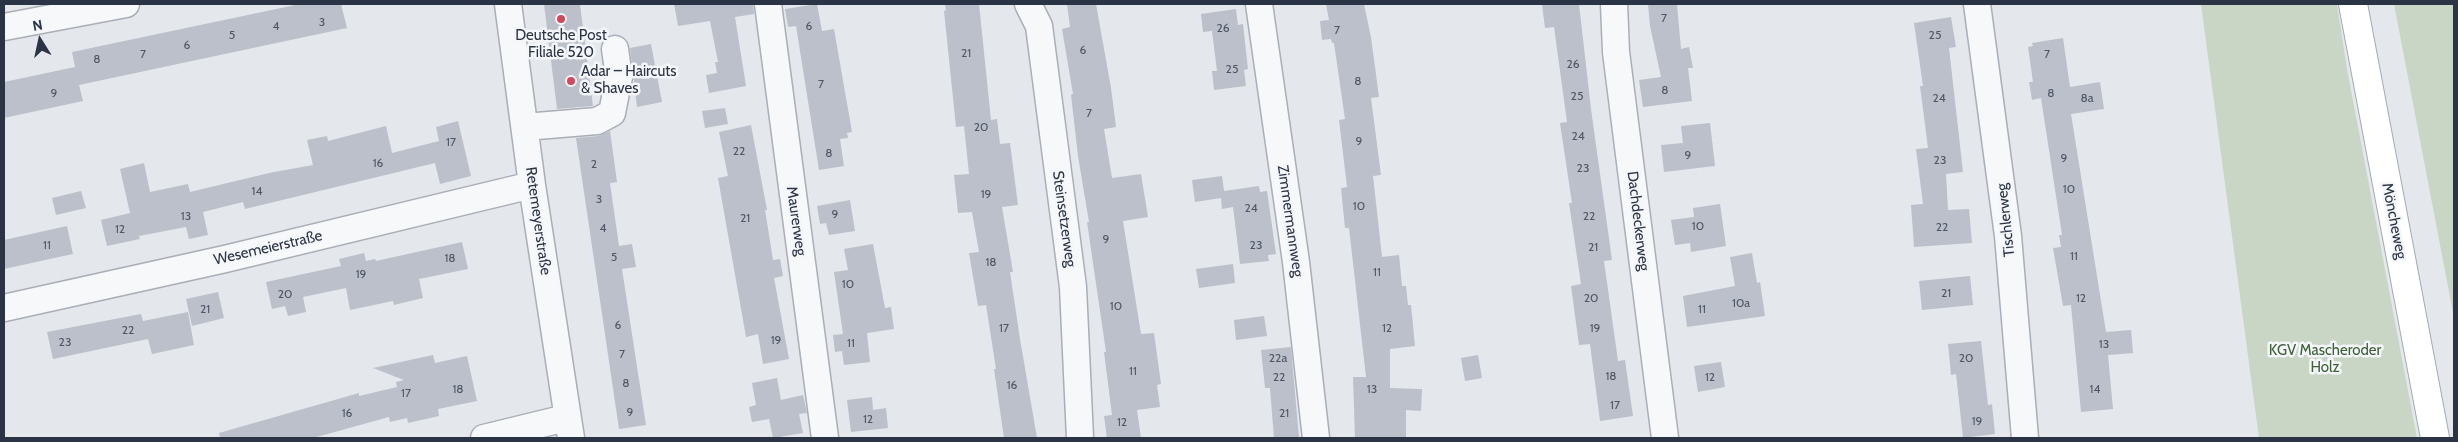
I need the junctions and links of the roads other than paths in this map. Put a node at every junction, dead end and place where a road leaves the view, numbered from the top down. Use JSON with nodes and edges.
{"nodes":[{"id":1,"x":126,"y":4,"type":"edge"},
{"id":2,"x":508,"y":4,"type":"edge"},
{"id":3,"x":768,"y":4,"type":"edge"},
{"id":4,"x":1028,"y":4,"type":"edge"},
{"id":5,"x":1259,"y":4,"type":"edge"},
{"id":6,"x":1614,"y":4,"type":"edge"},
{"id":7,"x":1977,"y":4,"type":"edge"},
{"id":8,"x":2353,"y":4,"type":"edge"},
{"id":9,"x":4,"y":27,"type":"edge"},
{"id":10,"x":615,"y":49,"type":"dead end"},
{"id":11,"x":525,"y":127,"type":"junction"},
{"id":12,"x":532,"y":185,"type":"junction"},
{"id":13,"x":4,"y":308,"type":"edge"},
{"id":14,"x":568,"y":428,"type":"edge"},
{"id":15,"x":484,"y":438,"type":"edge"},
{"id":16,"x":825,"y":438,"type":"edge"},
{"id":17,"x":1080,"y":438,"type":"edge"},
{"id":18,"x":1316,"y":438,"type":"edge"},
{"id":19,"x":1665,"y":438,"type":"edge"},
{"id":20,"x":2025,"y":438,"type":"edge"},
{"id":21,"x":2435,"y":438,"type":"edge"}],
"edges":[{"from":1,"to":9,"type":"street"},
{"from":2,"to":11,"type":"street","name":"Retemeyerstraße"},
{"from":3,"to":16,"type":"street","name":"Maurerweg"},
{"from":4,"to":17,"type":"street","name":"Steinsetzerweg"},
{"from":5,"to":18,"type":"street","name":"Zimmermannweg"},
{"from":6,"to":19,"type":"street","name":"Dachdeckerweg"},
{"from":7,"to":20,"type":"street","name":"Tischlerweg"},
{"from":8,"to":21,"type":"main road","name":"Möncheweg"},
{"from":10,"to":11,"type":"street"},
{"from":11,"to":12,"type":"street","name":"Retemeyerstraße"},
{"from":12,"to":13,"type":"street","name":"Wesemeierstraße"},
{"from":12,"to":14,"type":"street","name":"Retemeyerstraße"},
{"from":14,"to":15,"type":"street"}]}
